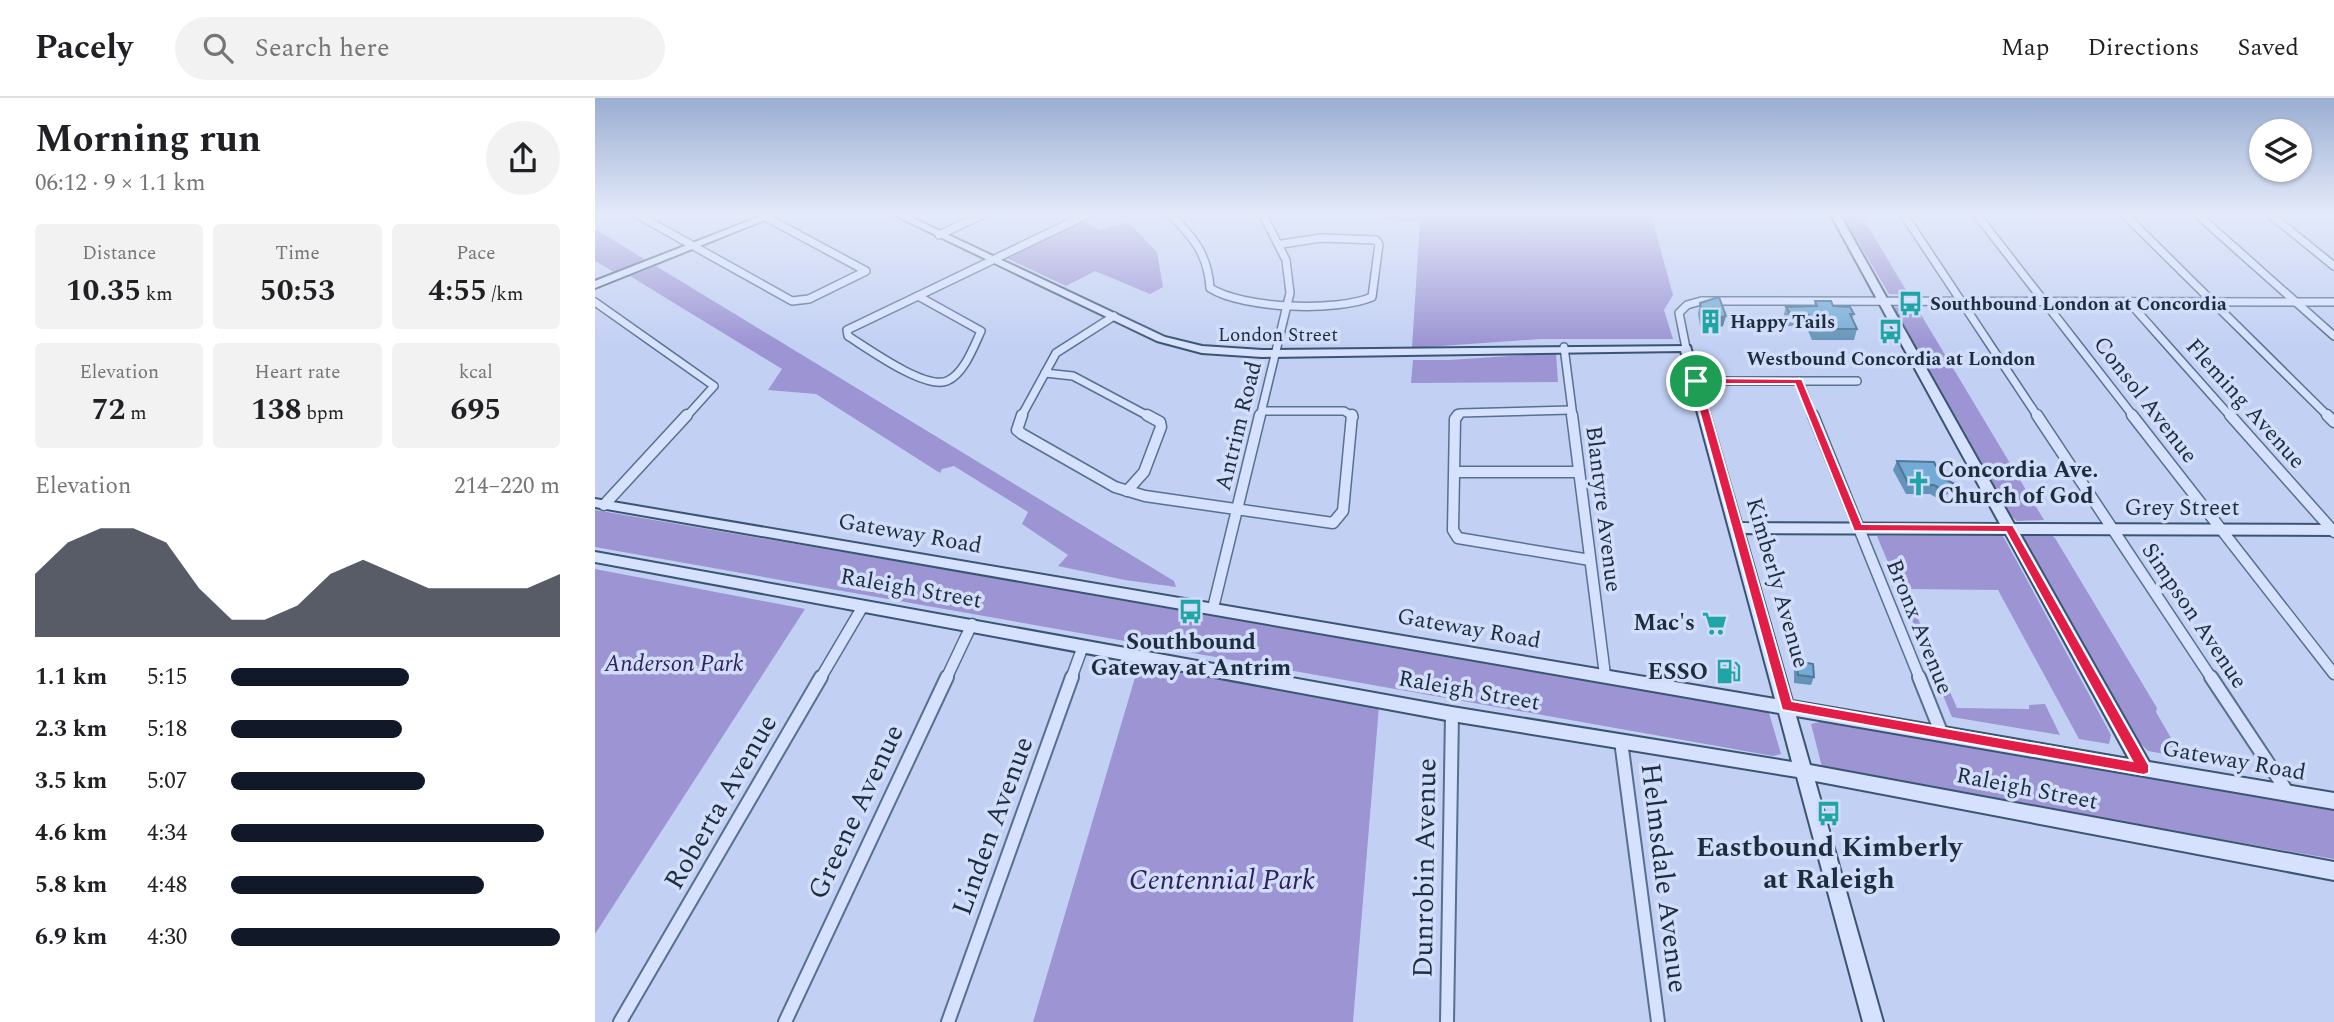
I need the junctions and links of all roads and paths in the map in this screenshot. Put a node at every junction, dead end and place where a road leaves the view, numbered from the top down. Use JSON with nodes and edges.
{"nodes":[{"id":1,"x":663,"y":258,"type":"edge"},
{"id":2,"x":714,"y":258,"type":"edge"},
{"id":3,"x":843,"y":258,"type":"edge"},
{"id":4,"x":1206,"y":258,"type":"edge"},
{"id":5,"x":1286,"y":258,"type":"edge"},
{"id":6,"x":1377,"y":258,"type":"edge"},
{"id":7,"x":1859,"y":258,"type":"edge"},
{"id":8,"x":1933,"y":258,"type":"edge"},
{"id":9,"x":2011,"y":258,"type":"edge"},
{"id":10,"x":2168,"y":258,"type":"edge"},
{"id":11,"x":2246,"y":258,"type":"edge"},
{"id":12,"x":991,"y":259,"type":"joint"},
{"id":13,"x":595,"y":285,"type":"edge"},
{"id":14,"x":916,"y":295,"type":"junction"},
{"id":15,"x":1883,"y":301,"type":"junction"},
{"id":16,"x":1961,"y":301,"type":"junction"},
{"id":17,"x":2044,"y":301,"type":"junction"},
{"id":18,"x":2128,"y":301,"type":"junction"},
{"id":19,"x":595,"y":302,"type":"edge"},
{"id":20,"x":2212,"y":302,"type":"junction"},
{"id":21,"x":2295,"y":302,"type":"junction"},
{"id":22,"x":2334,"y":302,"type":"edge"},
{"id":23,"x":1288,"y":303,"type":"junction"},
{"id":24,"x":1114,"y":316,"type":"junction"},
{"id":25,"x":2334,"y":336,"type":"edge"},
{"id":26,"x":1565,"y":347,"type":"junction"},
{"id":27,"x":1686,"y":348,"type":"junction"},
{"id":28,"x":1277,"y":353,"type":"junction"},
{"id":29,"x":1045,"y":373,"type":"junction"},
{"id":30,"x":1696,"y":381,"type":"junction"},
{"id":31,"x":1799,"y":381,"type":"junction"},
{"id":32,"x":1857,"y":381,"type":"dead end"},
{"id":33,"x":1571,"y":410,"type":"junction"},
{"id":34,"x":1262,"y":411,"type":"junction"},
{"id":35,"x":2334,"y":422,"type":"edge"},
{"id":36,"x":1455,"y":472,"type":"junction"},
{"id":37,"x":1579,"y":472,"type":"junction"},
{"id":38,"x":1126,"y":491,"type":"junction"},
{"id":39,"x":600,"y":504,"type":"edge"},
{"id":40,"x":1238,"y":509,"type":"junction"},
{"id":41,"x":1736,"y":528,"type":"junction"},
{"id":42,"x":1858,"y":528,"type":"junction"},
{"id":43,"x":2010,"y":528,"type":"junction"},
{"id":44,"x":2113,"y":529,"type":"junction"},
{"id":45,"x":2221,"y":529,"type":"junction"},
{"id":46,"x":2333,"y":531,"type":"edge"},
{"id":47,"x":595,"y":557,"type":"edge"},
{"id":48,"x":1590,"y":560,"type":"junction"},
{"id":49,"x":863,"y":606,"type":"junction"},
{"id":50,"x":1213,"y":608,"type":"junction"},
{"id":51,"x":972,"y":624,"type":"junction"},
{"id":52,"x":1083,"y":646,"type":"junction"},
{"id":53,"x":2334,"y":674,"type":"edge"},
{"id":54,"x":1605,"y":675,"type":"junction"},
{"id":55,"x":1787,"y":706,"type":"junction"},
{"id":56,"x":1452,"y":714,"type":"junction"},
{"id":57,"x":1941,"y":732,"type":"junction"},
{"id":58,"x":1621,"y":741,"type":"junction"},
{"id":59,"x":2144,"y":769,"type":"junction"},
{"id":60,"x":1806,"y":772,"type":"junction"},
{"id":61,"x":2289,"y":794,"type":"junction"},
{"id":62,"x":2334,"y":802,"type":"edge"},
{"id":63,"x":2334,"y":871,"type":"edge"},
{"id":64,"x":620,"y":1022,"type":"edge"},
{"id":65,"x":785,"y":1022,"type":"edge"},
{"id":66,"x":949,"y":1022,"type":"edge"},
{"id":67,"x":1447,"y":1022,"type":"edge"},
{"id":68,"x":1658,"y":1022,"type":"edge"},
{"id":69,"x":1873,"y":1022,"type":"edge"}],
"edges":[{"from":1,"to":13,"type":"street"},
{"from":2,"to":3,"type":"street"},
{"from":4,"to":23,"type":"street"},
{"from":5,"to":23,"type":"street","name":"Antrim Road"},
{"from":6,"to":23,"type":"street"},
{"from":7,"to":15,"type":"street"},
{"from":8,"to":16,"type":"street","name":"Simpson Avenue"},
{"from":9,"to":17,"type":"street","name":"Consol Avenue"},
{"from":10,"to":20,"type":"street"},
{"from":11,"to":21,"type":"street"},
{"from":12,"to":14,"type":"street"},
{"from":12,"to":24,"type":"street","name":"London Street"},
{"from":14,"to":14,"type":"street"},
{"from":15,"to":16,"type":"street"},
{"from":15,"to":27,"type":"street","name":"Kimberly Avenue"},
{"from":15,"to":43,"type":"street"},
{"from":16,"to":17,"type":"street"},
{"from":16,"to":44,"type":"street","name":"Simpson Avenue"},
{"from":17,"to":18,"type":"street"},
{"from":17,"to":45,"type":"street","name":"Consol Avenue"},
{"from":18,"to":20,"type":"street"},
{"from":18,"to":46,"type":"street","name":"Fleming Avenue"},
{"from":19,"to":39,"type":"street"},
{"from":20,"to":21,"type":"street"},
{"from":20,"to":35,"type":"street"},
{"from":21,"to":22,"type":"street"},
{"from":21,"to":25,"type":"street"},
{"from":23,"to":28,"type":"street","name":"Antrim Road"},
{"from":24,"to":28,"type":"street","name":"London Street"},
{"from":24,"to":29,"type":"street"},
{"from":26,"to":27,"type":"street","name":"London Street"},
{"from":26,"to":28,"type":"street","name":"London Street"},
{"from":26,"to":33,"type":"street","name":"Blantyre Avenue"},
{"from":27,"to":30,"type":"street","name":"Kimberly Avenue"},
{"from":28,"to":34,"type":"street","name":"Antrim Road"},
{"from":29,"to":38,"type":"street"},
{"from":29,"to":38,"type":"street"},
{"from":30,"to":31,"type":"street"},
{"from":30,"to":41,"type":"street","name":"Kimberly Avenue"},
{"from":31,"to":32,"type":"street"},
{"from":31,"to":42,"type":"street","name":"Bronx Avenue"},
{"from":33,"to":36,"type":"street"},
{"from":33,"to":37,"type":"street","name":"Blantyre Avenue"},
{"from":34,"to":40,"type":"street","name":"Antrim Road"},
{"from":34,"to":40,"type":"street"},
{"from":36,"to":37,"type":"street"},
{"from":36,"to":48,"type":"street"},
{"from":37,"to":48,"type":"street","name":"Blantyre Avenue"},
{"from":38,"to":40,"type":"street"},
{"from":39,"to":50,"type":"street","name":"Gateway Road"},
{"from":40,"to":50,"type":"street","name":"Antrim Road"},
{"from":41,"to":42,"type":"street","name":"Grey Street"},
{"from":41,"to":55,"type":"street","name":"Kimberly Avenue"},
{"from":42,"to":43,"type":"street","name":"Grey Street"},
{"from":42,"to":57,"type":"street","name":"Bronx Avenue"},
{"from":43,"to":44,"type":"street","name":"Grey Street"},
{"from":43,"to":59,"type":"street"},
{"from":44,"to":45,"type":"street","name":"Grey Street"},
{"from":44,"to":61,"type":"street","name":"Simpson Avenue"},
{"from":45,"to":46,"type":"street","name":"Grey Street"},
{"from":45,"to":53,"type":"street","name":"Consol Avenue"},
{"from":47,"to":49,"type":"street","name":"Raleigh Street"},
{"from":48,"to":54,"type":"street","name":"Blantyre Avenue"},
{"from":49,"to":51,"type":"street","name":"Raleigh Street"},
{"from":49,"to":64,"type":"street","name":"Roberta Avenue"},
{"from":50,"to":54,"type":"street","name":"Gateway Road"},
{"from":51,"to":52,"type":"street","name":"Raleigh Street"},
{"from":51,"to":65,"type":"street","name":"Greene Avenue"},
{"from":52,"to":56,"type":"street","name":"Raleigh Street"},
{"from":52,"to":66,"type":"street","name":"Linden Avenue"},
{"from":54,"to":55,"type":"street","name":"Gateway Road"},
{"from":55,"to":57,"type":"street","name":"Gateway Road"},
{"from":55,"to":60,"type":"street","name":"Kimberly Avenue"},
{"from":56,"to":58,"type":"street","name":"Raleigh Street"},
{"from":56,"to":67,"type":"street","name":"Dunrobin Avenue"},
{"from":57,"to":59,"type":"street","name":"Gateway Road"},
{"from":58,"to":60,"type":"street","name":"Raleigh Street"},
{"from":58,"to":68,"type":"street","name":"Helmsdale Avenue"},
{"from":59,"to":61,"type":"street","name":"Gateway Road"},
{"from":60,"to":63,"type":"street","name":"Raleigh Street"},
{"from":60,"to":69,"type":"street","name":"Kimberly Avenue"},
{"from":61,"to":62,"type":"street","name":"Gateway Road"}]}
